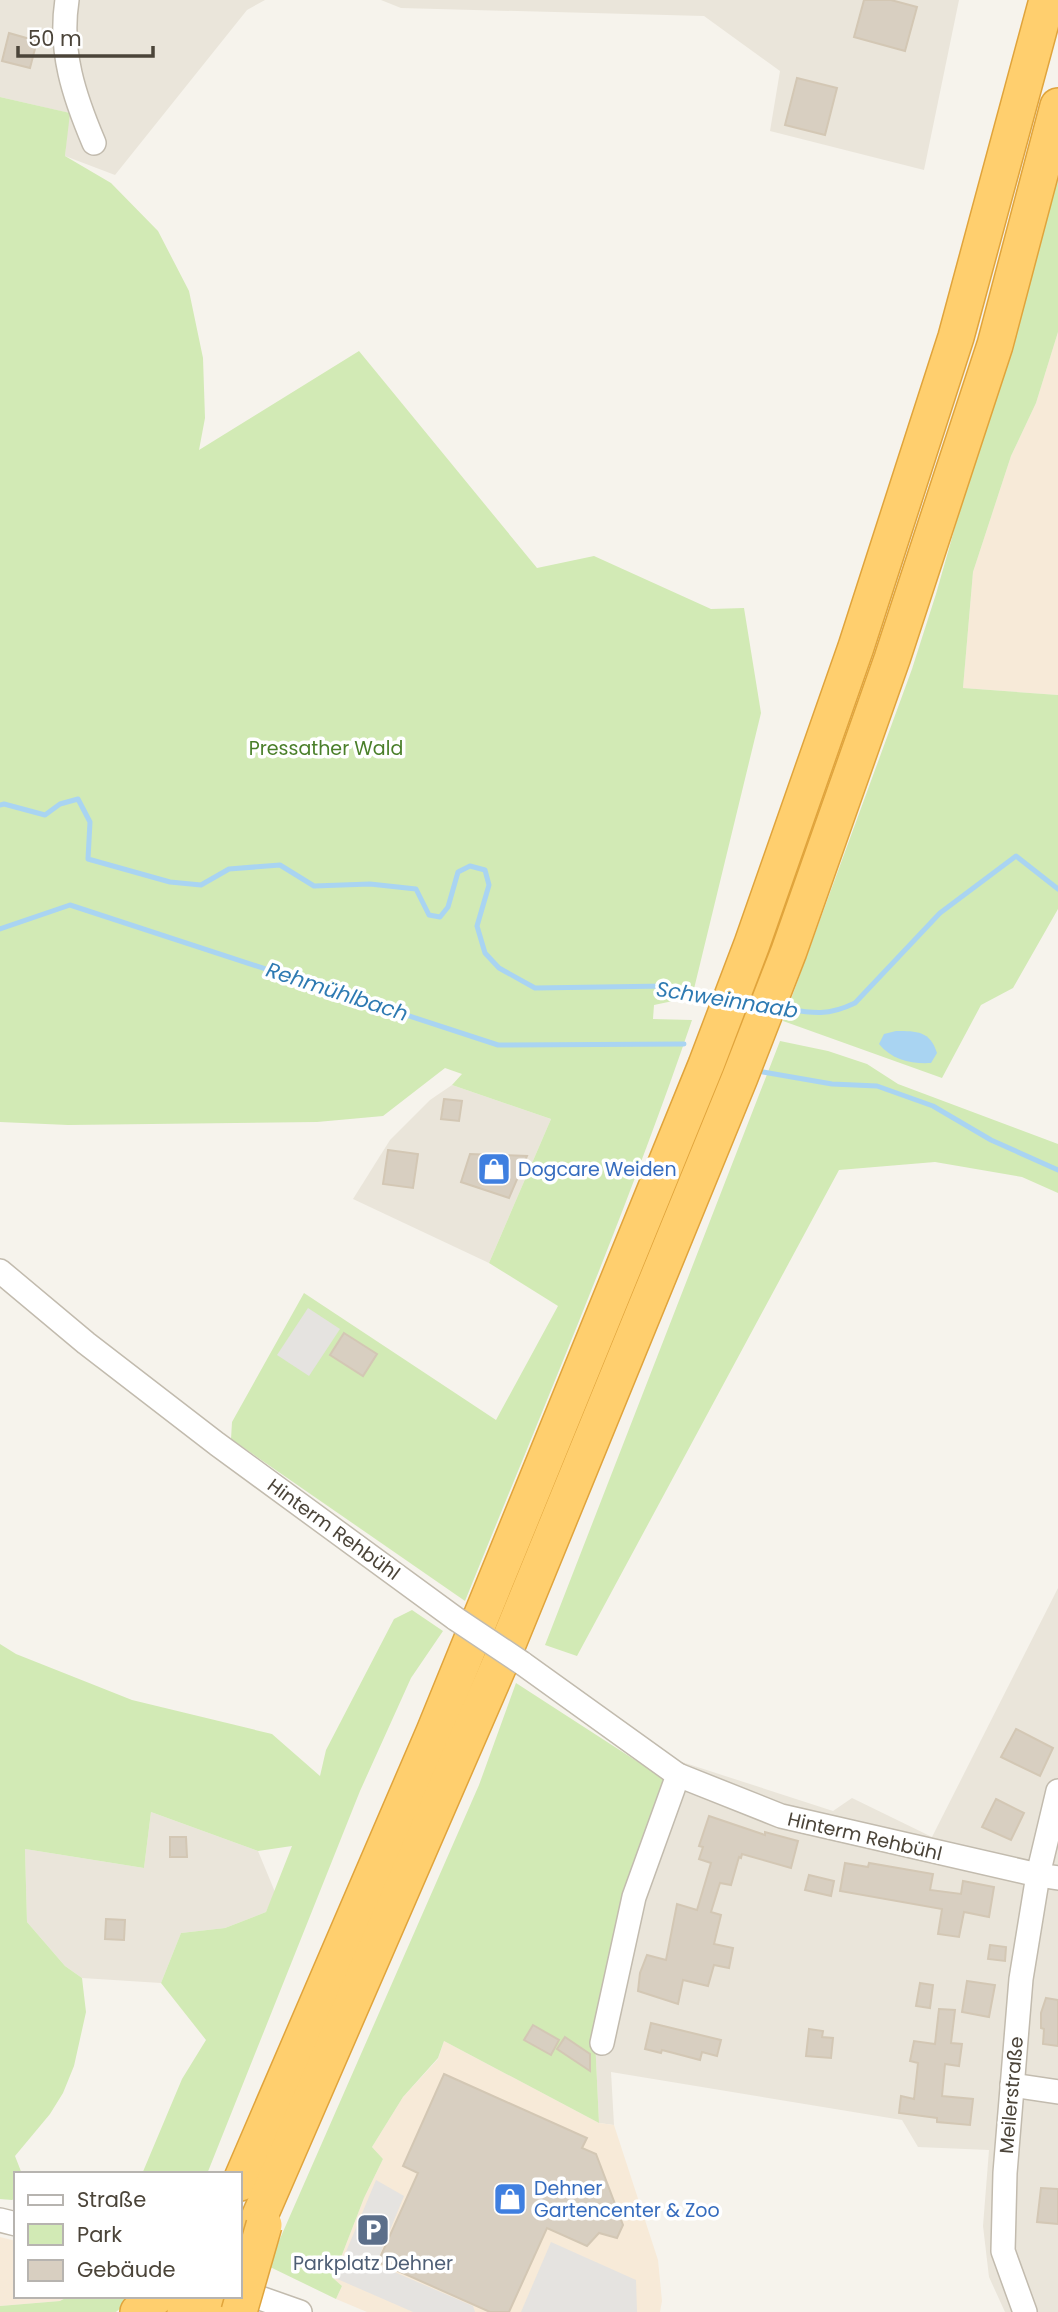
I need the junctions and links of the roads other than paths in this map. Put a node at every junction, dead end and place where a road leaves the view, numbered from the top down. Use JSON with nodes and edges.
{"nodes":[{"id":1,"x":67,"y":0,"type":"edge"},
{"id":2,"x":1047,"y":0,"type":"edge"},
{"id":3,"x":1058,"y":106,"type":"edge"},
{"id":4,"x":94,"y":143,"type":"dead end"},
{"id":5,"x":0,"y":1271,"type":"edge"},
{"id":6,"x":678,"y":1775,"type":"junction"},
{"id":7,"x":1058,"y":1791,"type":"edge"},
{"id":8,"x":1048,"y":1877,"type":"edge"},
{"id":9,"x":603,"y":2043,"type":"dead end"},
{"id":10,"x":1012,"y":2085,"type":"junction"},
{"id":11,"x":1058,"y":2092,"type":"edge"},
{"id":12,"x":242,"y":2178,"type":"edge"},
{"id":13,"x":260,"y":2224,"type":"junction"},
{"id":14,"x":242,"y":2259,"type":"edge"},
{"id":15,"x":242,"y":2292,"type":"edge"},
{"id":16,"x":239,"y":2312,"type":"edge"},
{"id":17,"x":300,"y":2312,"type":"edge"},
{"id":18,"x":1025,"y":2312,"type":"edge"}],
"edges":[{"from":1,"to":4,"type":"street"},
{"from":2,"to":12,"type":"highway"},
{"from":3,"to":13,"type":"highway"},
{"from":5,"to":6,"type":"street","name":"Hinterm Rehbühl","bridge":true},
{"from":6,"to":8,"type":"street","name":"Hinterm Rehbühl"},
{"from":6,"to":9,"type":"street"},
{"from":7,"to":8,"type":"street","name":"Meilerstraße"},
{"from":8,"to":10,"type":"street","name":"Meilerstraße"},
{"from":10,"to":11,"type":"street"},
{"from":10,"to":18,"type":"street","name":"Meilerstraße"},
{"from":13,"to":14,"type":"highway"},
{"from":13,"to":16,"type":"highway","bridge":true},
{"from":15,"to":17,"type":"street"}]}
